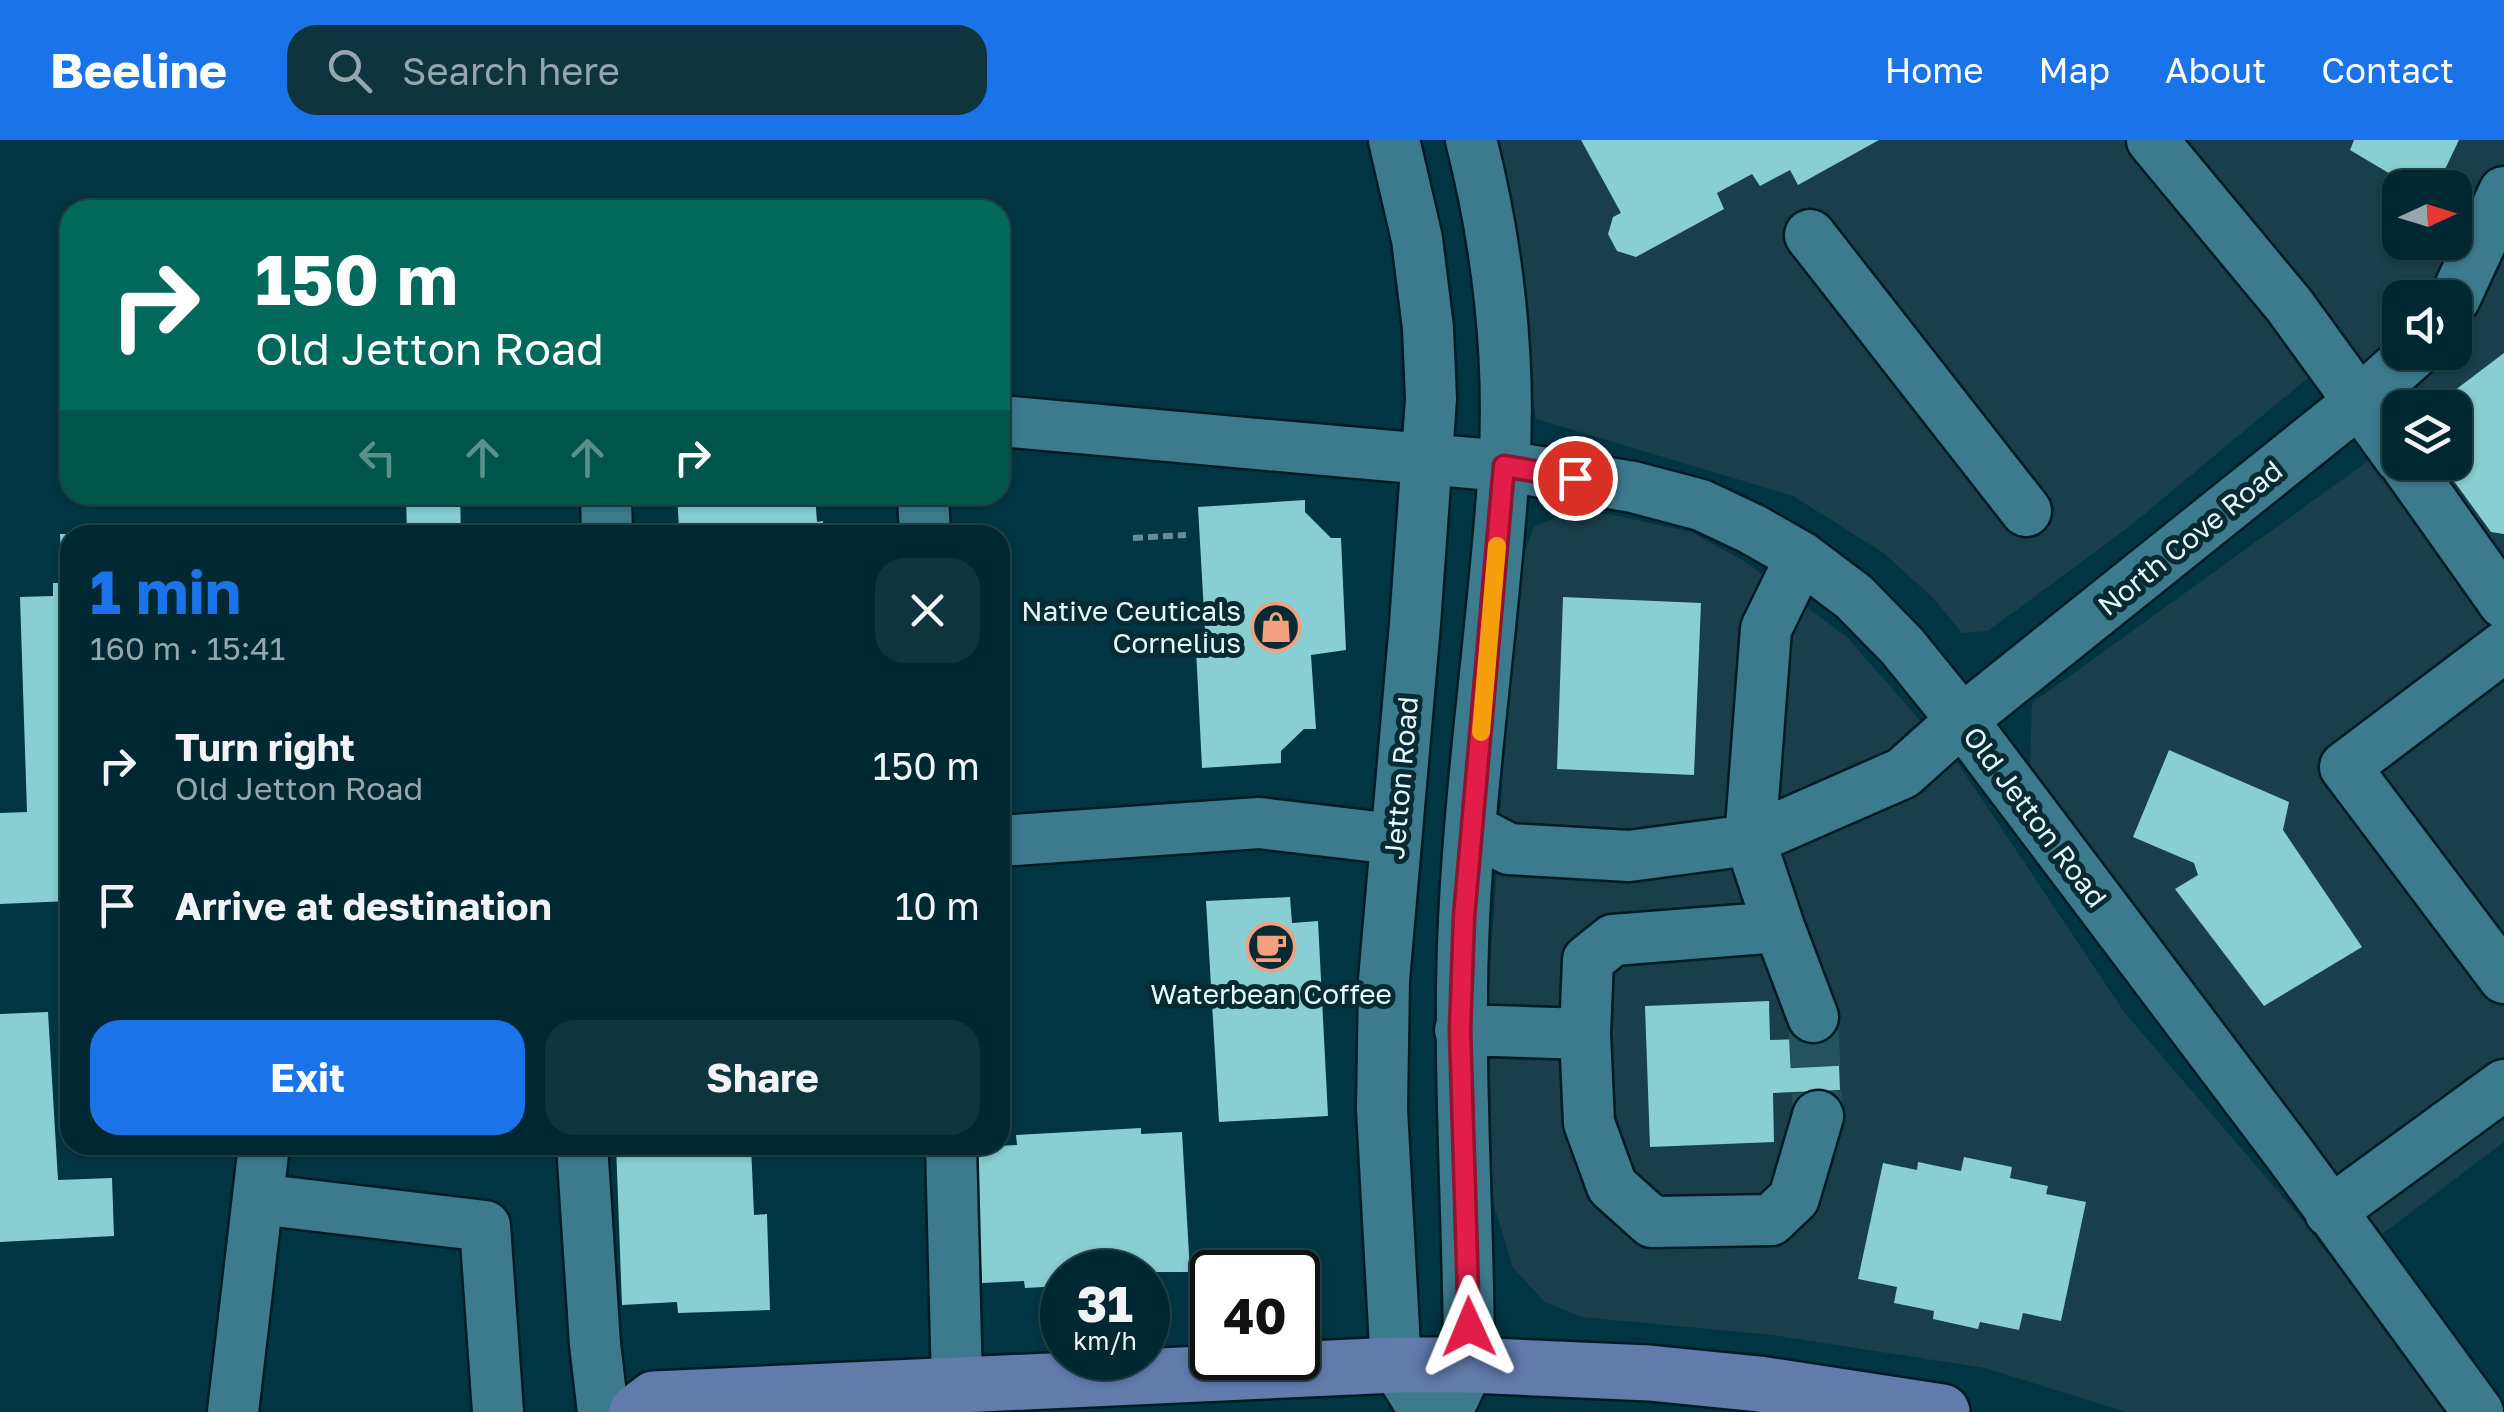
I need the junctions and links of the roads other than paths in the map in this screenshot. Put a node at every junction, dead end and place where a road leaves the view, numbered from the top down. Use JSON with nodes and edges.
{"nodes":[{"id":1,"x":1394,"y":140,"type":"edge"},
{"id":2,"x":1470,"y":140,"type":"edge"},
{"id":3,"x":2152,"y":140,"type":"edge"},
{"id":4,"x":2504,"y":192,"type":"edge"},
{"id":5,"x":1810,"y":235,"type":"dead end"},
{"id":6,"x":2463,"y":280,"type":"edge"},
{"id":7,"x":2395,"y":370,"type":"edge"},
{"id":8,"x":2360,"y":402,"type":"junction"},
{"id":9,"x":1010,"y":422,"type":"edge"},
{"id":10,"x":2382,"y":432,"type":"edge"},
{"id":11,"x":1429,"y":459,"type":"junction"},
{"id":12,"x":1504,"y":466,"type":"junction"},
{"id":13,"x":2416,"y":480,"type":"edge"},
{"id":14,"x":2026,"y":511,"type":"dead end"},
{"id":15,"x":1801,"y":557,"type":"junction"},
{"id":16,"x":2504,"y":603,"type":"edge"},
{"id":17,"x":2504,"y":648,"type":"edge"},
{"id":18,"x":1962,"y":720,"type":"junction"},
{"id":19,"x":1472,"y":830,"type":"junction"},
{"id":20,"x":1394,"y":839,"type":"junction"},
{"id":21,"x":1010,"y":840,"type":"edge"},
{"id":22,"x":1750,"y":840,"type":"junction"},
{"id":23,"x":1779,"y":926,"type":"junction"},
{"id":24,"x":2504,"y":978,"type":"edge"},
{"id":25,"x":1812,"y":1017,"type":"tunnel mouth"},
{"id":26,"x":1460,"y":1030,"type":"junction"},
{"id":27,"x":1585,"y":1034,"type":"junction"},
{"id":28,"x":2504,"y":1086,"type":"edge"},
{"id":29,"x":1818,"y":1116,"type":"tunnel mouth"},
{"id":30,"x":263,"y":1155,"type":"edge"},
{"id":31,"x":583,"y":1155,"type":"edge"},
{"id":32,"x":951,"y":1155,"type":"edge"},
{"id":33,"x":258,"y":1199,"type":"junction"},
{"id":34,"x":2330,"y":1212,"type":"junction"},
{"id":35,"x":1396,"y":1365,"type":"junction"},
{"id":36,"x":957,"y":1384,"type":"junction"},
{"id":37,"x":1458,"y":1389,"type":"edge"},
{"id":38,"x":233,"y":1412,"type":"edge"},
{"id":39,"x":498,"y":1412,"type":"edge"},
{"id":40,"x":604,"y":1412,"type":"edge"},
{"id":41,"x":637,"y":1412,"type":"edge"},
{"id":42,"x":1425,"y":1412,"type":"edge"},
{"id":43,"x":1942,"y":1412,"type":"edge"},
{"id":44,"x":2478,"y":1412,"type":"edge"}],
"edges":[{"from":1,"to":11,"type":"street","name":"Jetton Road"},
{"from":2,"to":12,"type":"street"},
{"from":3,"to":8,"type":"street"},
{"from":4,"to":6,"type":"street"},
{"from":5,"to":14,"type":"street"},
{"from":7,"to":8,"type":"street","name":"North Cove Road"},
{"from":8,"to":10,"type":"street"},
{"from":8,"to":18,"type":"street","name":"North Cove Road"},
{"from":9,"to":11,"type":"street","name":"Old Jetton Road"},
{"from":11,"to":12,"type":"street","name":"Old Jetton Road"},
{"from":11,"to":20,"type":"street","name":"Jetton Road"},
{"from":12,"to":15,"type":"street","name":"Old Jetton Road"},
{"from":12,"to":19,"type":"street"},
{"from":13,"to":16,"type":"street"},
{"from":15,"to":18,"type":"street","name":"Old Jetton Road"},
{"from":15,"to":22,"type":"street"},
{"from":17,"to":24,"type":"street"},
{"from":18,"to":22,"type":"street","name":"North Cove Road"},
{"from":18,"to":34,"type":"street","name":"Old Jetton Road"},
{"from":19,"to":22,"type":"street","name":"North Cove Road"},
{"from":19,"to":26,"type":"street"},
{"from":20,"to":21,"type":"street"},
{"from":20,"to":35,"type":"street","name":"Jetton Road"},
{"from":22,"to":23,"type":"street"},
{"from":23,"to":25,"type":"street"},
{"from":23,"to":27,"type":"street"},
{"from":26,"to":27,"type":"street"},
{"from":26,"to":37,"type":"street"},
{"from":27,"to":29,"type":"street"},
{"from":28,"to":34,"type":"street"},
{"from":30,"to":33,"type":"street"},
{"from":31,"to":40,"type":"street"},
{"from":32,"to":36,"type":"street"},
{"from":33,"to":38,"type":"street"},
{"from":33,"to":39,"type":"street"},
{"from":34,"to":44,"type":"street","name":"Old Jetton Road"},
{"from":35,"to":36,"type":"main road"},
{"from":35,"to":37,"type":"main road"},
{"from":35,"to":42,"type":"street","name":"Jetton Road"},
{"from":36,"to":41,"type":"main road"},
{"from":37,"to":43,"type":"main road"}]}
